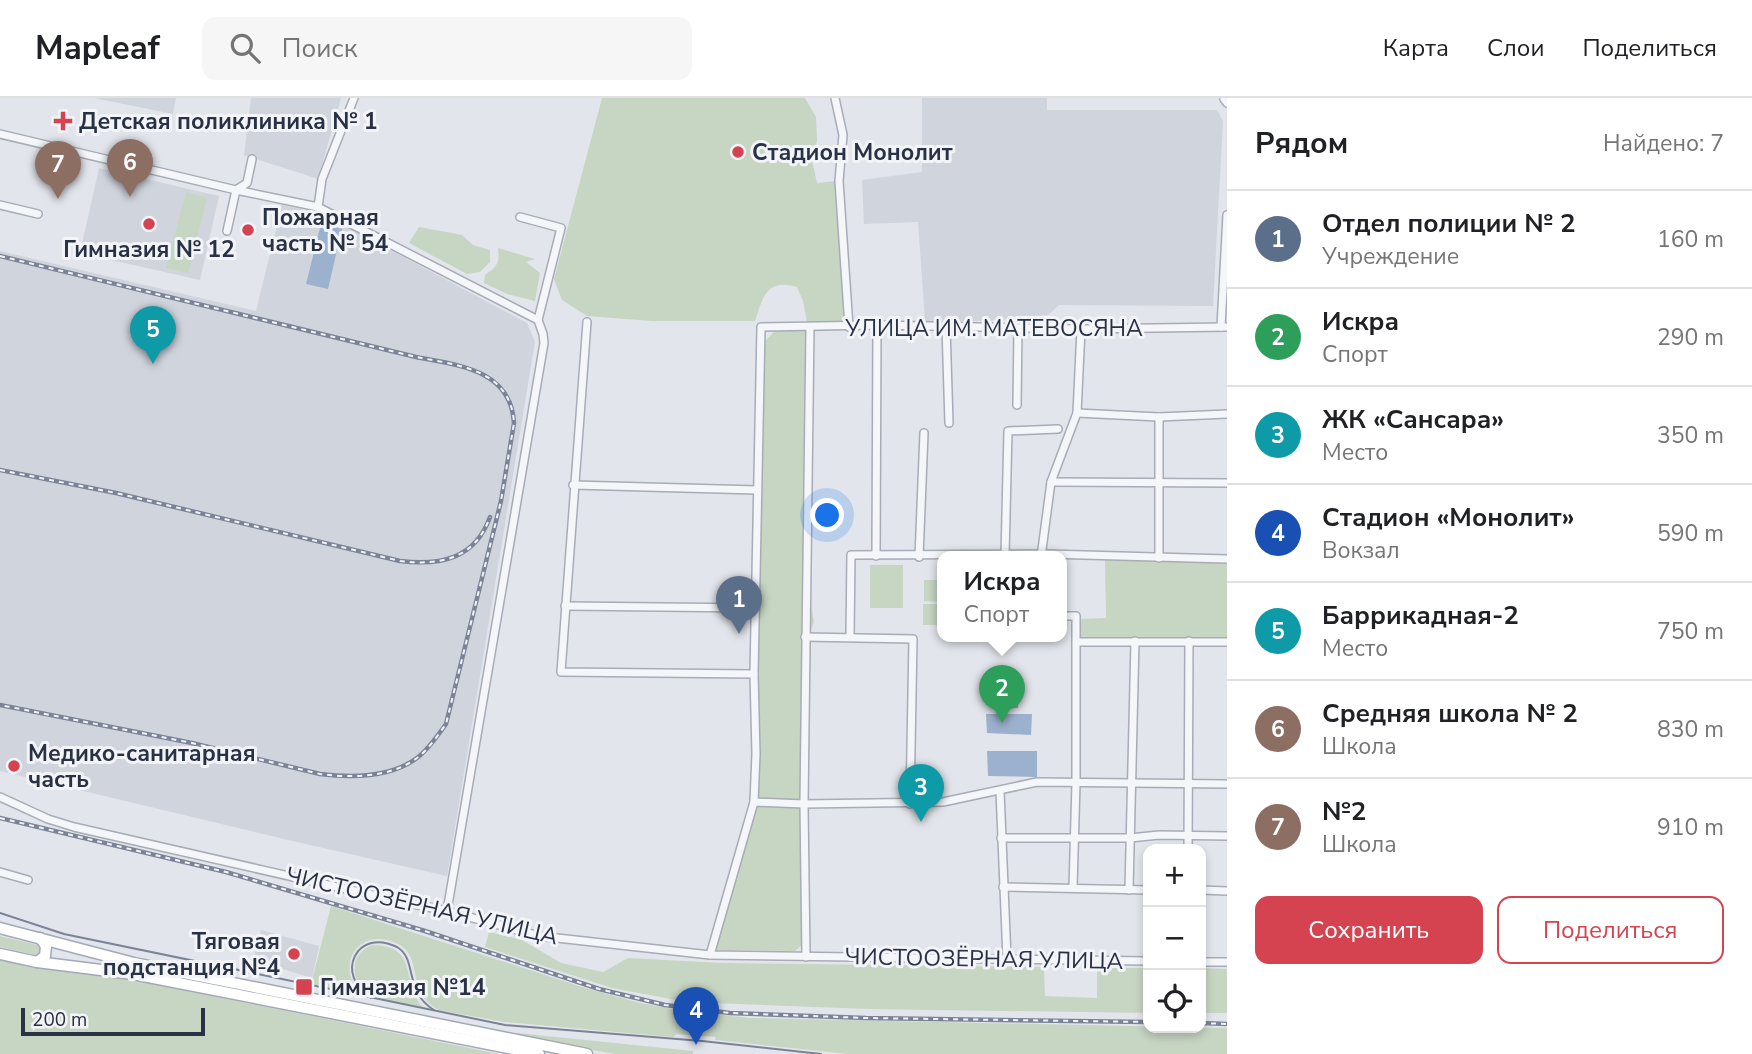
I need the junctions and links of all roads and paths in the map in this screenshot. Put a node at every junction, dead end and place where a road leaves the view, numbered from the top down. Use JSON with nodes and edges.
{"nodes":[{"id":1,"x":354,"y":98,"type":"edge"},
{"id":2,"x":835,"y":98,"type":"edge"},
{"id":3,"x":0,"y":134,"type":"edge"},
{"id":4,"x":252,"y":159,"type":"dead end"},
{"id":5,"x":236,"y":190,"type":"junction"},
{"id":6,"x":0,"y":205,"type":"edge"},
{"id":7,"x":318,"y":207,"type":"junction"},
{"id":8,"x":38,"y":214,"type":"dead end"},
{"id":9,"x":1227,"y":215,"type":"edge"},
{"id":10,"x":520,"y":217,"type":"dead end"},
{"id":11,"x":227,"y":231,"type":"dead end"},
{"id":12,"x":538,"y":320,"type":"junction"},
{"id":13,"x":587,"y":322,"type":"dead end"},
{"id":14,"x":877,"y":326,"type":"junction"},
{"id":15,"x":810,"y":327,"type":"junction"},
{"id":16,"x":849,"y":327,"type":"junction"},
{"id":17,"x":946,"y":327,"type":"junction"},
{"id":18,"x":1224,"y":327,"type":"edge"},
{"id":19,"x":1018,"y":328,"type":"junction"},
{"id":20,"x":1082,"y":329,"type":"junction"},
{"id":21,"x":1017,"y":405,"type":"dead end"},
{"id":22,"x":1077,"y":413,"type":"junction"},
{"id":23,"x":1227,"y":414,"type":"edge"},
{"id":24,"x":1159,"y":417,"type":"junction"},
{"id":25,"x":949,"y":423,"type":"dead end"},
{"id":26,"x":1058,"y":429,"type":"dead end"},
{"id":27,"x":923,"y":433,"type":"dead end"},
{"id":28,"x":1051,"y":482,"type":"junction"},
{"id":29,"x":1159,"y":483,"type":"junction"},
{"id":30,"x":1227,"y":483,"type":"edge"},
{"id":31,"x":573,"y":485,"type":"junction"},
{"id":32,"x":757,"y":490,"type":"junction"},
{"id":33,"x":1005,"y":551,"type":"edge"},
{"id":34,"x":1042,"y":551,"type":"edge"},
{"id":35,"x":876,"y":556,"type":"junction"},
{"id":36,"x":1067,"y":556,"type":"edge"},
{"id":37,"x":919,"y":557,"type":"junction"},
{"id":38,"x":937,"y":557,"type":"edge"},
{"id":39,"x":1159,"y":558,"type":"junction"},
{"id":40,"x":1227,"y":559,"type":"edge"},
{"id":41,"x":565,"y":606,"type":"junction"},
{"id":42,"x":755,"y":608,"type":"junction"},
{"id":43,"x":1067,"y":616,"type":"edge"},
{"id":44,"x":850,"y":636,"type":"junction"},
{"id":45,"x":805,"y":637,"type":"junction"},
{"id":46,"x":1135,"y":641,"type":"junction"},
{"id":47,"x":1189,"y":641,"type":"junction"},
{"id":48,"x":1077,"y":642,"type":"junction"},
{"id":49,"x":1227,"y":642,"type":"edge"},
{"id":50,"x":754,"y":674,"type":"junction"},
{"id":51,"x":1076,"y":783,"type":"junction"},
{"id":52,"x":1132,"y":783,"type":"junction"},
{"id":53,"x":1189,"y":784,"type":"junction"},
{"id":54,"x":1227,"y":784,"type":"edge"},
{"id":55,"x":1000,"y":791,"type":"junction"},
{"id":56,"x":0,"y":797,"type":"edge"},
{"id":57,"x":754,"y":802,"type":"junction"},
{"id":58,"x":804,"y":804,"type":"junction"},
{"id":59,"x":910,"y":804,"type":"junction"},
{"id":60,"x":1227,"y":836,"type":"edge"},
{"id":61,"x":1189,"y":837,"type":"junction"},
{"id":62,"x":1001,"y":838,"type":"junction"},
{"id":63,"x":1075,"y":838,"type":"junction"},
{"id":64,"x":1130,"y":838,"type":"junction"},
{"id":65,"x":1188,"y":844,"type":"edge"},
{"id":66,"x":0,"y":873,"type":"edge"},
{"id":67,"x":28,"y":880,"type":"dead end"},
{"id":68,"x":1003,"y":887,"type":"junction"},
{"id":69,"x":1073,"y":888,"type":"junction"},
{"id":70,"x":1129,"y":890,"type":"junction"},
{"id":71,"x":1143,"y":890,"type":"edge"},
{"id":72,"x":1206,"y":890,"type":"edge"},
{"id":73,"x":1227,"y":891,"type":"edge"},
{"id":74,"x":447,"y":911,"type":"junction"},
{"id":75,"x":0,"y":928,"type":"edge"},
{"id":76,"x":40,"y":938,"type":"junction"},
{"id":77,"x":0,"y":954,"type":"edge"},
{"id":78,"x":710,"y":955,"type":"junction"},
{"id":79,"x":806,"y":957,"type":"junction"},
{"id":80,"x":1007,"y":959,"type":"junction"},
{"id":81,"x":37,"y":961,"type":"junction"},
{"id":82,"x":1143,"y":961,"type":"edge"},
{"id":83,"x":1206,"y":962,"type":"edge"},
{"id":84,"x":1227,"y":962,"type":"edge"},
{"id":85,"x":540,"y":1054,"type":"edge"},
{"id":86,"x":587,"y":1054,"type":"edge"}],
"edges":[{"from":1,"to":7,"type":"street"},
{"from":2,"to":16,"type":"street"},
{"from":3,"to":5,"type":"street"},
{"from":4,"to":5,"type":"street"},
{"from":5,"to":7,"type":"street"},
{"from":5,"to":11,"type":"street"},
{"from":6,"to":8,"type":"street"},
{"from":7,"to":12,"type":"street"},
{"from":9,"to":18,"type":"street"},
{"from":10,"to":12,"type":"street"},
{"from":12,"to":74,"type":"street"},
{"from":13,"to":31,"type":"street"},
{"from":14,"to":16,"type":"street","name":"УЛИЦА ИМ. МАТЕВОСЯНА"},
{"from":14,"to":17,"type":"street","name":"УЛИЦА ИМ. МАТЕВОСЯНА"},
{"from":14,"to":35,"type":"street"},
{"from":15,"to":16,"type":"street","name":"УЛИЦА ИМ. МАТЕВОСЯНА"},
{"from":15,"to":32,"type":"street","name":"УЛИЦА ИМ. МАТЕВОСЯНА"},
{"from":15,"to":45,"type":"street"},
{"from":17,"to":19,"type":"street","name":"УЛИЦА ИМ. МАТЕВОСЯНА"},
{"from":17,"to":25,"type":"street"},
{"from":18,"to":20,"type":"street","name":"УЛИЦА ИМ. МАТЕВОСЯНА"},
{"from":19,"to":20,"type":"street","name":"УЛИЦА ИМ. МАТЕВОСЯНА"},
{"from":19,"to":21,"type":"street"},
{"from":20,"to":22,"type":"street"},
{"from":22,"to":24,"type":"street"},
{"from":22,"to":28,"type":"street"},
{"from":23,"to":24,"type":"street"},
{"from":24,"to":29,"type":"street"},
{"from":26,"to":33,"type":"street"},
{"from":27,"to":37,"type":"street"},
{"from":28,"to":29,"type":"street"},
{"from":28,"to":34,"type":"street"},
{"from":29,"to":30,"type":"street"},
{"from":29,"to":39,"type":"street"},
{"from":31,"to":32,"type":"street"},
{"from":31,"to":41,"type":"street"},
{"from":32,"to":42,"type":"street"},
{"from":35,"to":37,"type":"street"},
{"from":35,"to":44,"type":"street"},
{"from":36,"to":39,"type":"street"},
{"from":37,"to":38,"type":"street"},
{"from":39,"to":40,"type":"street"},
{"from":41,"to":42,"type":"street"},
{"from":41,"to":50,"type":"street"},
{"from":42,"to":50,"type":"street"},
{"from":43,"to":48,"type":"street"},
{"from":44,"to":45,"type":"street"},
{"from":44,"to":59,"type":"street"},
{"from":45,"to":58,"type":"street"},
{"from":46,"to":47,"type":"street"},
{"from":46,"to":48,"type":"street"},
{"from":46,"to":52,"type":"street"},
{"from":47,"to":49,"type":"street"},
{"from":47,"to":53,"type":"street"},
{"from":48,"to":51,"type":"street"},
{"from":50,"to":57,"type":"street"},
{"from":51,"to":52,"type":"street"},
{"from":51,"to":55,"type":"street"},
{"from":51,"to":63,"type":"street"},
{"from":52,"to":53,"type":"street"},
{"from":52,"to":64,"type":"street"},
{"from":53,"to":54,"type":"street"},
{"from":53,"to":61,"type":"street"},
{"from":55,"to":59,"type":"street"},
{"from":55,"to":62,"type":"street"},
{"from":56,"to":74,"type":"street","name":"ЧИСТООЗЁРНАЯ УЛИЦА"},
{"from":57,"to":58,"type":"street"},
{"from":57,"to":78,"type":"street"},
{"from":58,"to":59,"type":"street"},
{"from":58,"to":79,"type":"street"},
{"from":60,"to":61,"type":"street"},
{"from":61,"to":64,"type":"street"},
{"from":61,"to":65,"type":"street"},
{"from":62,"to":63,"type":"street"},
{"from":62,"to":68,"type":"street"},
{"from":63,"to":64,"type":"street"},
{"from":63,"to":69,"type":"street"},
{"from":64,"to":70,"type":"street"},
{"from":66,"to":67,"type":"street"},
{"from":68,"to":69,"type":"street"},
{"from":68,"to":80,"type":"street"},
{"from":69,"to":70,"type":"street"},
{"from":70,"to":71,"type":"street"},
{"from":72,"to":73,"type":"street"},
{"from":74,"to":78,"type":"street","name":"ЧИСТООЗЁРНАЯ УЛИЦА"},
{"from":75,"to":76,"type":"main road"},
{"from":76,"to":81,"type":"main road"},
{"from":76,"to":86,"type":"main road"},
{"from":77,"to":81,"type":"main road"},
{"from":78,"to":79,"type":"street","name":"ЧИСТООЗЁРНАЯ УЛИЦА"},
{"from":79,"to":80,"type":"street","name":"ЧИСТООЗЁРНАЯ УЛИЦА"},
{"from":80,"to":82,"type":"street","name":"ЧИСТООЗЁРНАЯ УЛИЦА"},
{"from":81,"to":85,"type":"main road"},
{"from":83,"to":84,"type":"street"}]}
